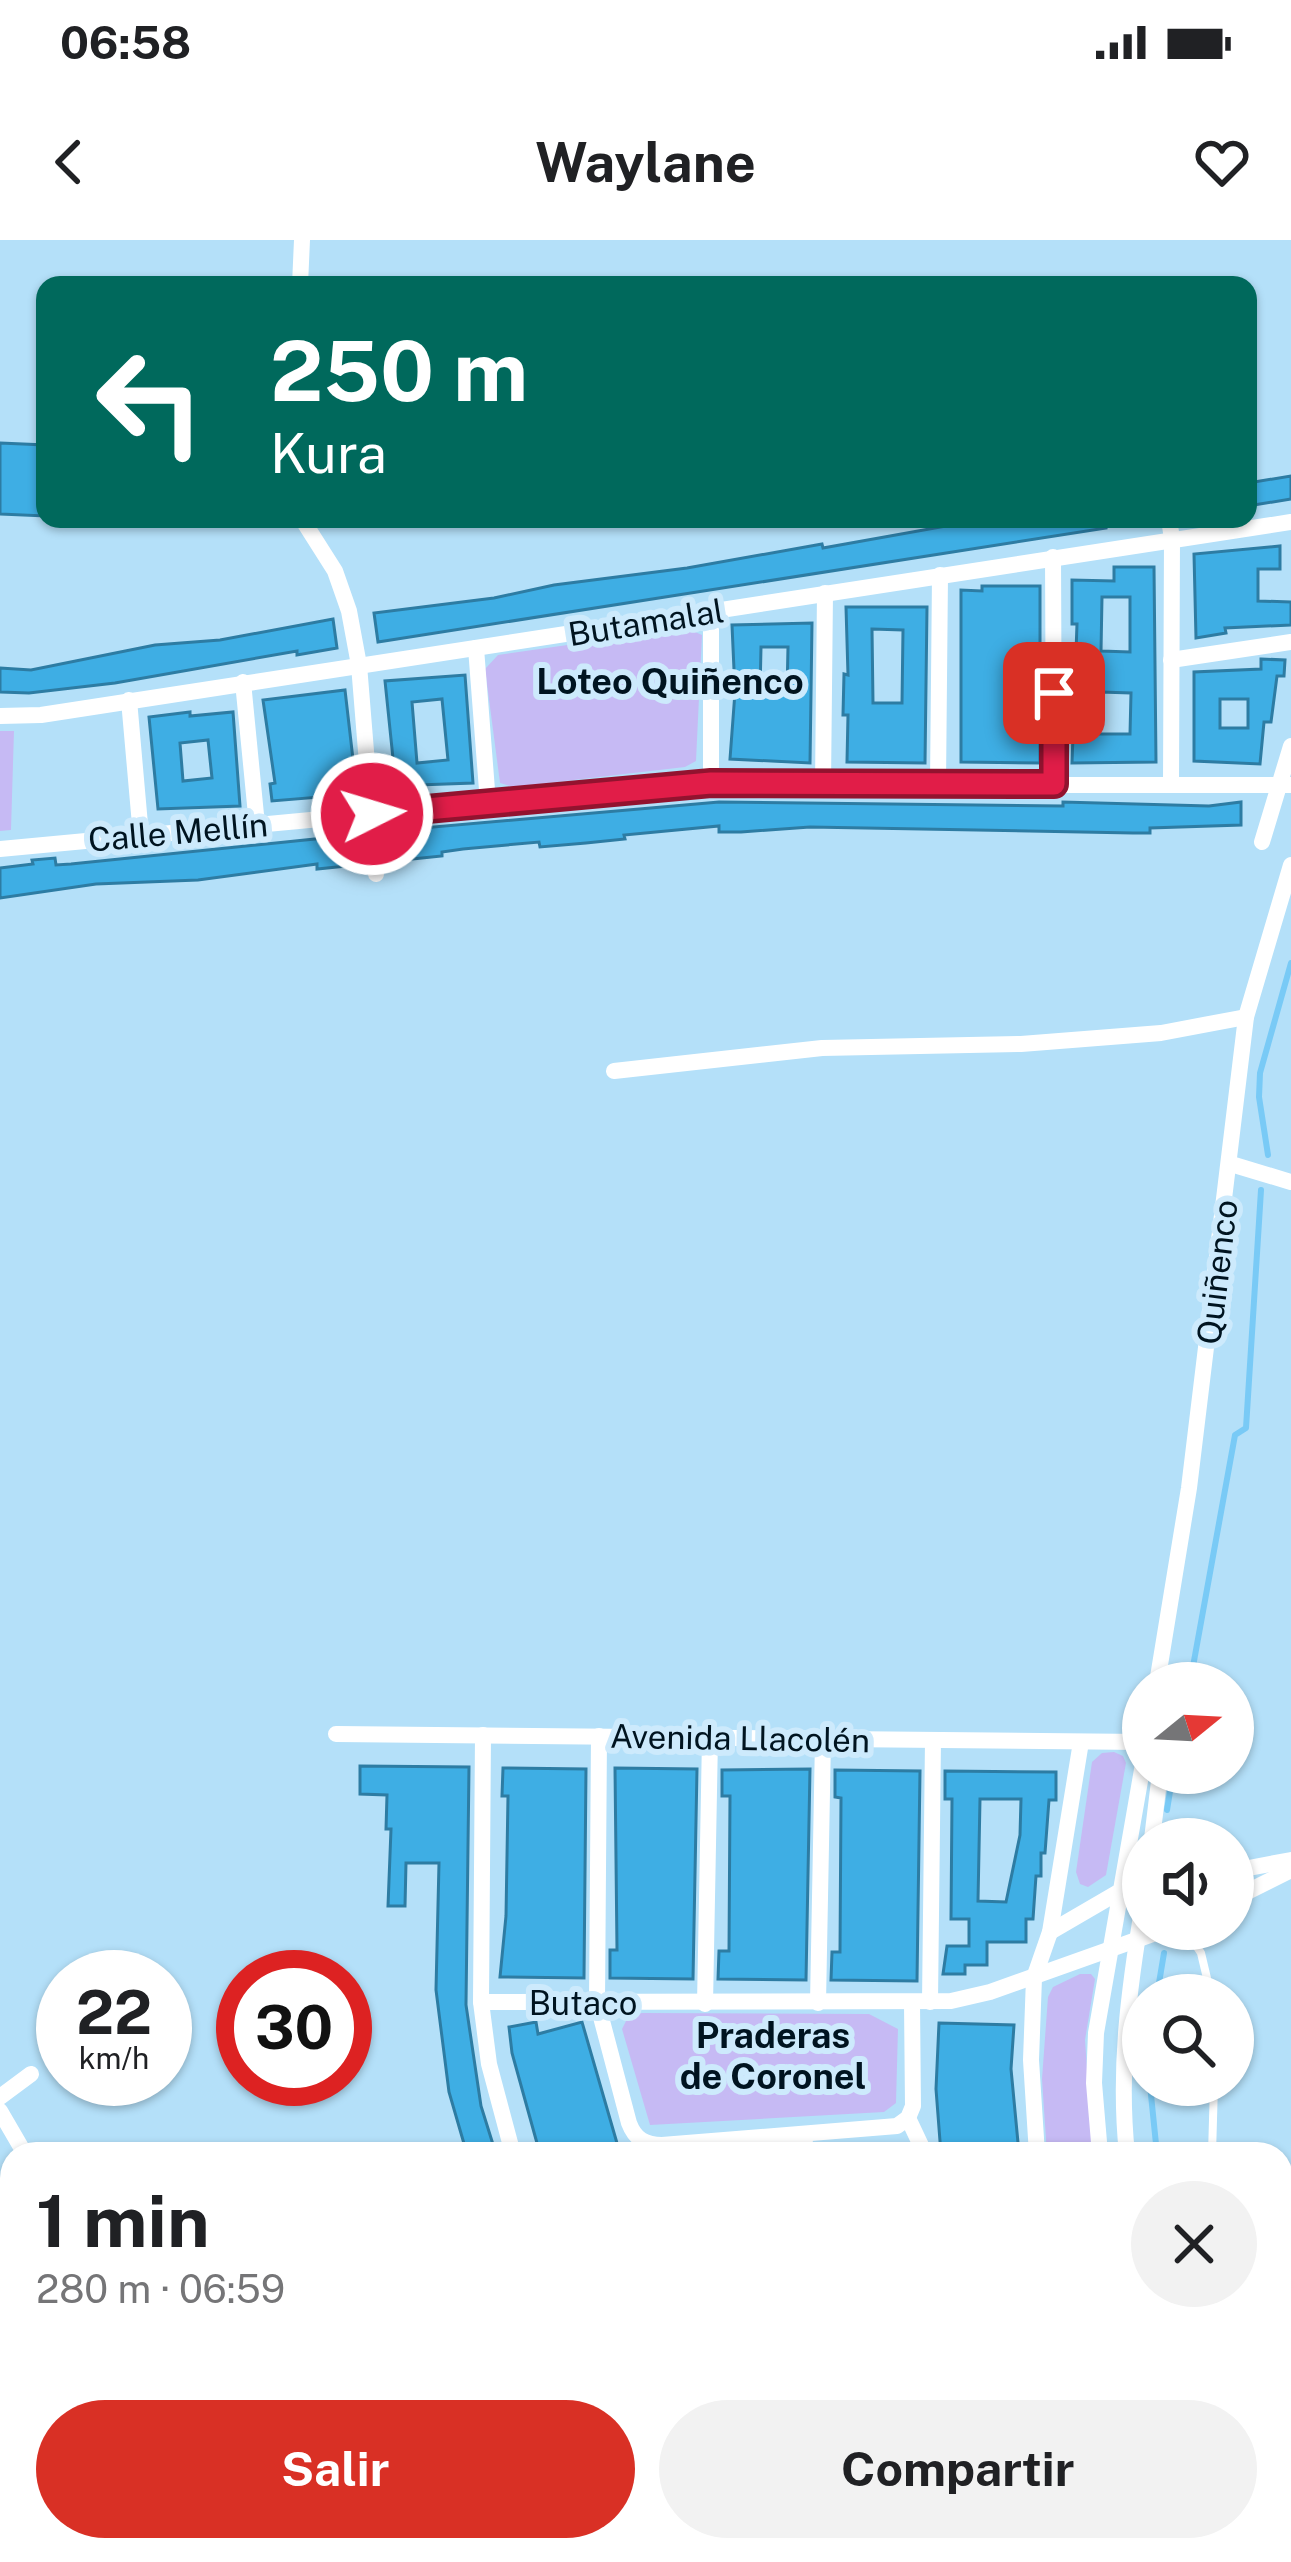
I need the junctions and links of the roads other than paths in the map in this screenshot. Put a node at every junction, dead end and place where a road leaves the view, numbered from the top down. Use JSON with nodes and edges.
{"nodes":[{"id":1,"x":302,"y":240,"type":"edge"},
{"id":2,"x":300,"y":276,"type":"edge"},
{"id":3,"x":1291,"y":522,"type":"edge"},
{"id":4,"x":1257,"y":527,"type":"edge"},
{"id":5,"x":308,"y":528,"type":"edge"},
{"id":6,"x":1170,"y":528,"type":"edge"},
{"id":7,"x":1249,"y":528,"type":"edge"},
{"id":8,"x":1172,"y":539,"type":"junction"},
{"id":9,"x":1054,"y":557,"type":"junction"},
{"id":10,"x":940,"y":575,"type":"junction"},
{"id":11,"x":824,"y":593,"type":"junction"},
{"id":12,"x":712,"y":612,"type":"junction"},
{"id":13,"x":1291,"y":642,"type":"edge"},
{"id":14,"x":476,"y":648,"type":"junction"},
{"id":15,"x":1172,"y":660,"type":"junction"},
{"id":16,"x":359,"y":665,"type":"junction"},
{"id":17,"x":243,"y":682,"type":"junction"},
{"id":18,"x":129,"y":700,"type":"junction"},
{"id":19,"x":0,"y":716,"type":"edge"},
{"id":20,"x":1291,"y":746,"type":"edge"},
{"id":21,"x":711,"y":783,"type":"junction"},
{"id":22,"x":824,"y":784,"type":"junction"},
{"id":23,"x":938,"y":784,"type":"junction"},
{"id":24,"x":1054,"y":784,"type":"junction"},
{"id":25,"x":1171,"y":784,"type":"junction"},
{"id":26,"x":1285,"y":785,"type":"edge"},
{"id":27,"x":488,"y":803,"type":"junction"},
{"id":28,"x":372,"y":814,"type":"junction"},
{"id":29,"x":256,"y":825,"type":"junction"},
{"id":30,"x":141,"y":836,"type":"junction"},
{"id":31,"x":1262,"y":842,"type":"dead end"},
{"id":32,"x":0,"y":849,"type":"edge"},
{"id":33,"x":1291,"y":865,"type":"edge"},
{"id":34,"x":376,"y":874,"type":"dead end"},
{"id":35,"x":1246,"y":1017,"type":"junction"},
{"id":36,"x":614,"y":1071,"type":"dead end"},
{"id":37,"x":1231,"y":1164,"type":"junction"},
{"id":38,"x":1291,"y":1182,"type":"edge"},
{"id":39,"x":1160,"y":1662,"type":"edge"},
{"id":40,"x":336,"y":1734,"type":"dead end"},
{"id":41,"x":483,"y":1735,"type":"junction"},
{"id":42,"x":599,"y":1736,"type":"junction"},
{"id":43,"x":710,"y":1738,"type":"junction"},
{"id":44,"x":823,"y":1739,"type":"junction"},
{"id":45,"x":933,"y":1740,"type":"junction"},
{"id":46,"x":1081,"y":1742,"type":"junction"},
{"id":47,"x":1122,"y":1742,"type":"edge"},
{"id":48,"x":1137,"y":1794,"type":"edge"},
{"id":49,"x":1291,"y":1860,"type":"edge"},
{"id":50,"x":1254,"y":1867,"type":"edge"},
{"id":51,"x":1291,"y":1870,"type":"edge"},
{"id":52,"x":1254,"y":1888,"type":"edge"},
{"id":53,"x":1122,"y":1892,"type":"edge"},
{"id":54,"x":1118,"y":1893,"type":"junction"},
{"id":55,"x":1051,"y":1932,"type":"junction"},
{"id":56,"x":1122,"y":1945,"type":"edge"},
{"id":57,"x":1135,"y":1950,"type":"edge"},
{"id":58,"x":1109,"y":1951,"type":"junction"},
{"id":59,"x":1034,"y":1978,"type":"junction"},
{"id":60,"x":481,"y":2002,"type":"junction"},
{"id":61,"x":597,"y":2002,"type":"junction"},
{"id":62,"x":921,"y":2002,"type":"junction"},
{"id":63,"x":818,"y":2003,"type":"junction"},
{"id":64,"x":705,"y":2004,"type":"junction"},
{"id":65,"x":31,"y":2074,"type":"dead end"},
{"id":66,"x":0,"y":2097,"type":"edge"},
{"id":67,"x":1213,"y":2106,"type":"edge"},
{"id":68,"x":0,"y":2111,"type":"edge"},
{"id":69,"x":908,"y":2118,"type":"junction"},
{"id":70,"x":805,"y":2134,"type":"junction"},
{"id":71,"x":18,"y":2142,"type":"edge"},
{"id":72,"x":510,"y":2142,"type":"edge"},
{"id":73,"x":637,"y":2142,"type":"edge"},
{"id":74,"x":701,"y":2142,"type":"edge"},
{"id":75,"x":805,"y":2142,"type":"edge"},
{"id":76,"x":919,"y":2142,"type":"edge"},
{"id":77,"x":1035,"y":2142,"type":"edge"},
{"id":78,"x":1099,"y":2142,"type":"edge"},
{"id":79,"x":1126,"y":2142,"type":"edge"},
{"id":80,"x":1212,"y":2142,"type":"edge"}],
"edges":[{"from":1,"to":2,"type":"street"},
{"from":3,"to":4,"type":"street","name":"Butamalal"},
{"from":5,"to":16,"type":"street"},
{"from":6,"to":8,"type":"street"},
{"from":7,"to":8,"type":"street","name":"Butamalal"},
{"from":8,"to":9,"type":"street","name":"Butamalal"},
{"from":8,"to":15,"type":"street"},
{"from":9,"to":10,"type":"street","name":"Butamalal"},
{"from":9,"to":24,"type":"street"},
{"from":10,"to":11,"type":"street","name":"Butamalal"},
{"from":10,"to":23,"type":"street"},
{"from":11,"to":12,"type":"street","name":"Butamalal"},
{"from":11,"to":22,"type":"street"},
{"from":12,"to":14,"type":"street","name":"Butamalal"},
{"from":12,"to":21,"type":"street"},
{"from":13,"to":15,"type":"street"},
{"from":14,"to":16,"type":"street","name":"Butamalal"},
{"from":14,"to":27,"type":"street"},
{"from":15,"to":25,"type":"street"},
{"from":16,"to":17,"type":"street","name":"Butamalal"},
{"from":16,"to":28,"type":"street"},
{"from":17,"to":18,"type":"street","name":"Butamalal"},
{"from":17,"to":29,"type":"street"},
{"from":18,"to":19,"type":"street","name":"Butamalal"},
{"from":18,"to":30,"type":"street"},
{"from":20,"to":26,"type":"street"},
{"from":21,"to":22,"type":"street","name":"Calle Mellín"},
{"from":21,"to":27,"type":"street","name":"Calle Mellín"},
{"from":22,"to":23,"type":"street","name":"Calle Mellín"},
{"from":23,"to":24,"type":"street","name":"Calle Mellín"},
{"from":24,"to":25,"type":"street","name":"Calle Mellín"},
{"from":25,"to":26,"type":"street","name":"Calle Mellín"},
{"from":26,"to":31,"type":"street"},
{"from":27,"to":28,"type":"street","name":"Calle Mellín"},
{"from":28,"to":29,"type":"street","name":"Calle Mellín"},
{"from":28,"to":34,"type":"street"},
{"from":29,"to":30,"type":"street","name":"Calle Mellín"},
{"from":30,"to":32,"type":"street","name":"Calle Mellín"},
{"from":33,"to":35,"type":"street","name":"Quiñenco"},
{"from":35,"to":36,"type":"street"},
{"from":35,"to":37,"type":"street","name":"Quiñenco"},
{"from":37,"to":38,"type":"street"},
{"from":37,"to":39,"type":"street","name":"Quiñenco"},
{"from":40,"to":41,"type":"street","name":"Avenida Llacolén"},
{"from":41,"to":42,"type":"street","name":"Avenida Llacolén"},
{"from":41,"to":60,"type":"street"},
{"from":42,"to":43,"type":"street","name":"Avenida Llacolén"},
{"from":42,"to":61,"type":"street"},
{"from":43,"to":44,"type":"street","name":"Avenida Llacolén"},
{"from":43,"to":64,"type":"street"},
{"from":44,"to":45,"type":"street","name":"Avenida Llacolén"},
{"from":44,"to":63,"type":"street"},
{"from":45,"to":46,"type":"street","name":"Avenida Llacolén"},
{"from":45,"to":62,"type":"street"},
{"from":46,"to":47,"type":"street","name":"Avenida Llacolén"},
{"from":46,"to":55,"type":"street"},
{"from":48,"to":54,"type":"street"},
{"from":49,"to":50,"type":"street"},
{"from":51,"to":52,"type":"street"},
{"from":53,"to":54,"type":"street"},
{"from":54,"to":55,"type":"street"},
{"from":54,"to":58,"type":"street"},
{"from":55,"to":59,"type":"street"},
{"from":56,"to":58,"type":"street","name":"Butaco"},
{"from":57,"to":79,"type":"street"},
{"from":58,"to":59,"type":"street","name":"Butaco"},
{"from":58,"to":78,"type":"street"},
{"from":59,"to":62,"type":"street","name":"Butaco"},
{"from":59,"to":77,"type":"street"},
{"from":60,"to":61,"type":"street","name":"Butaco"},
{"from":60,"to":72,"type":"street"},
{"from":61,"to":64,"type":"street","name":"Butaco"},
{"from":61,"to":73,"type":"street"},
{"from":62,"to":63,"type":"street","name":"Butaco"},
{"from":62,"to":69,"type":"street"},
{"from":63,"to":64,"type":"street","name":"Butaco"},
{"from":65,"to":66,"type":"street"},
{"from":67,"to":80,"type":"lane"},
{"from":68,"to":71,"type":"street"},
{"from":69,"to":70,"type":"street"},
{"from":69,"to":76,"type":"street"},
{"from":70,"to":74,"type":"street"},
{"from":70,"to":75,"type":"street"}]}
